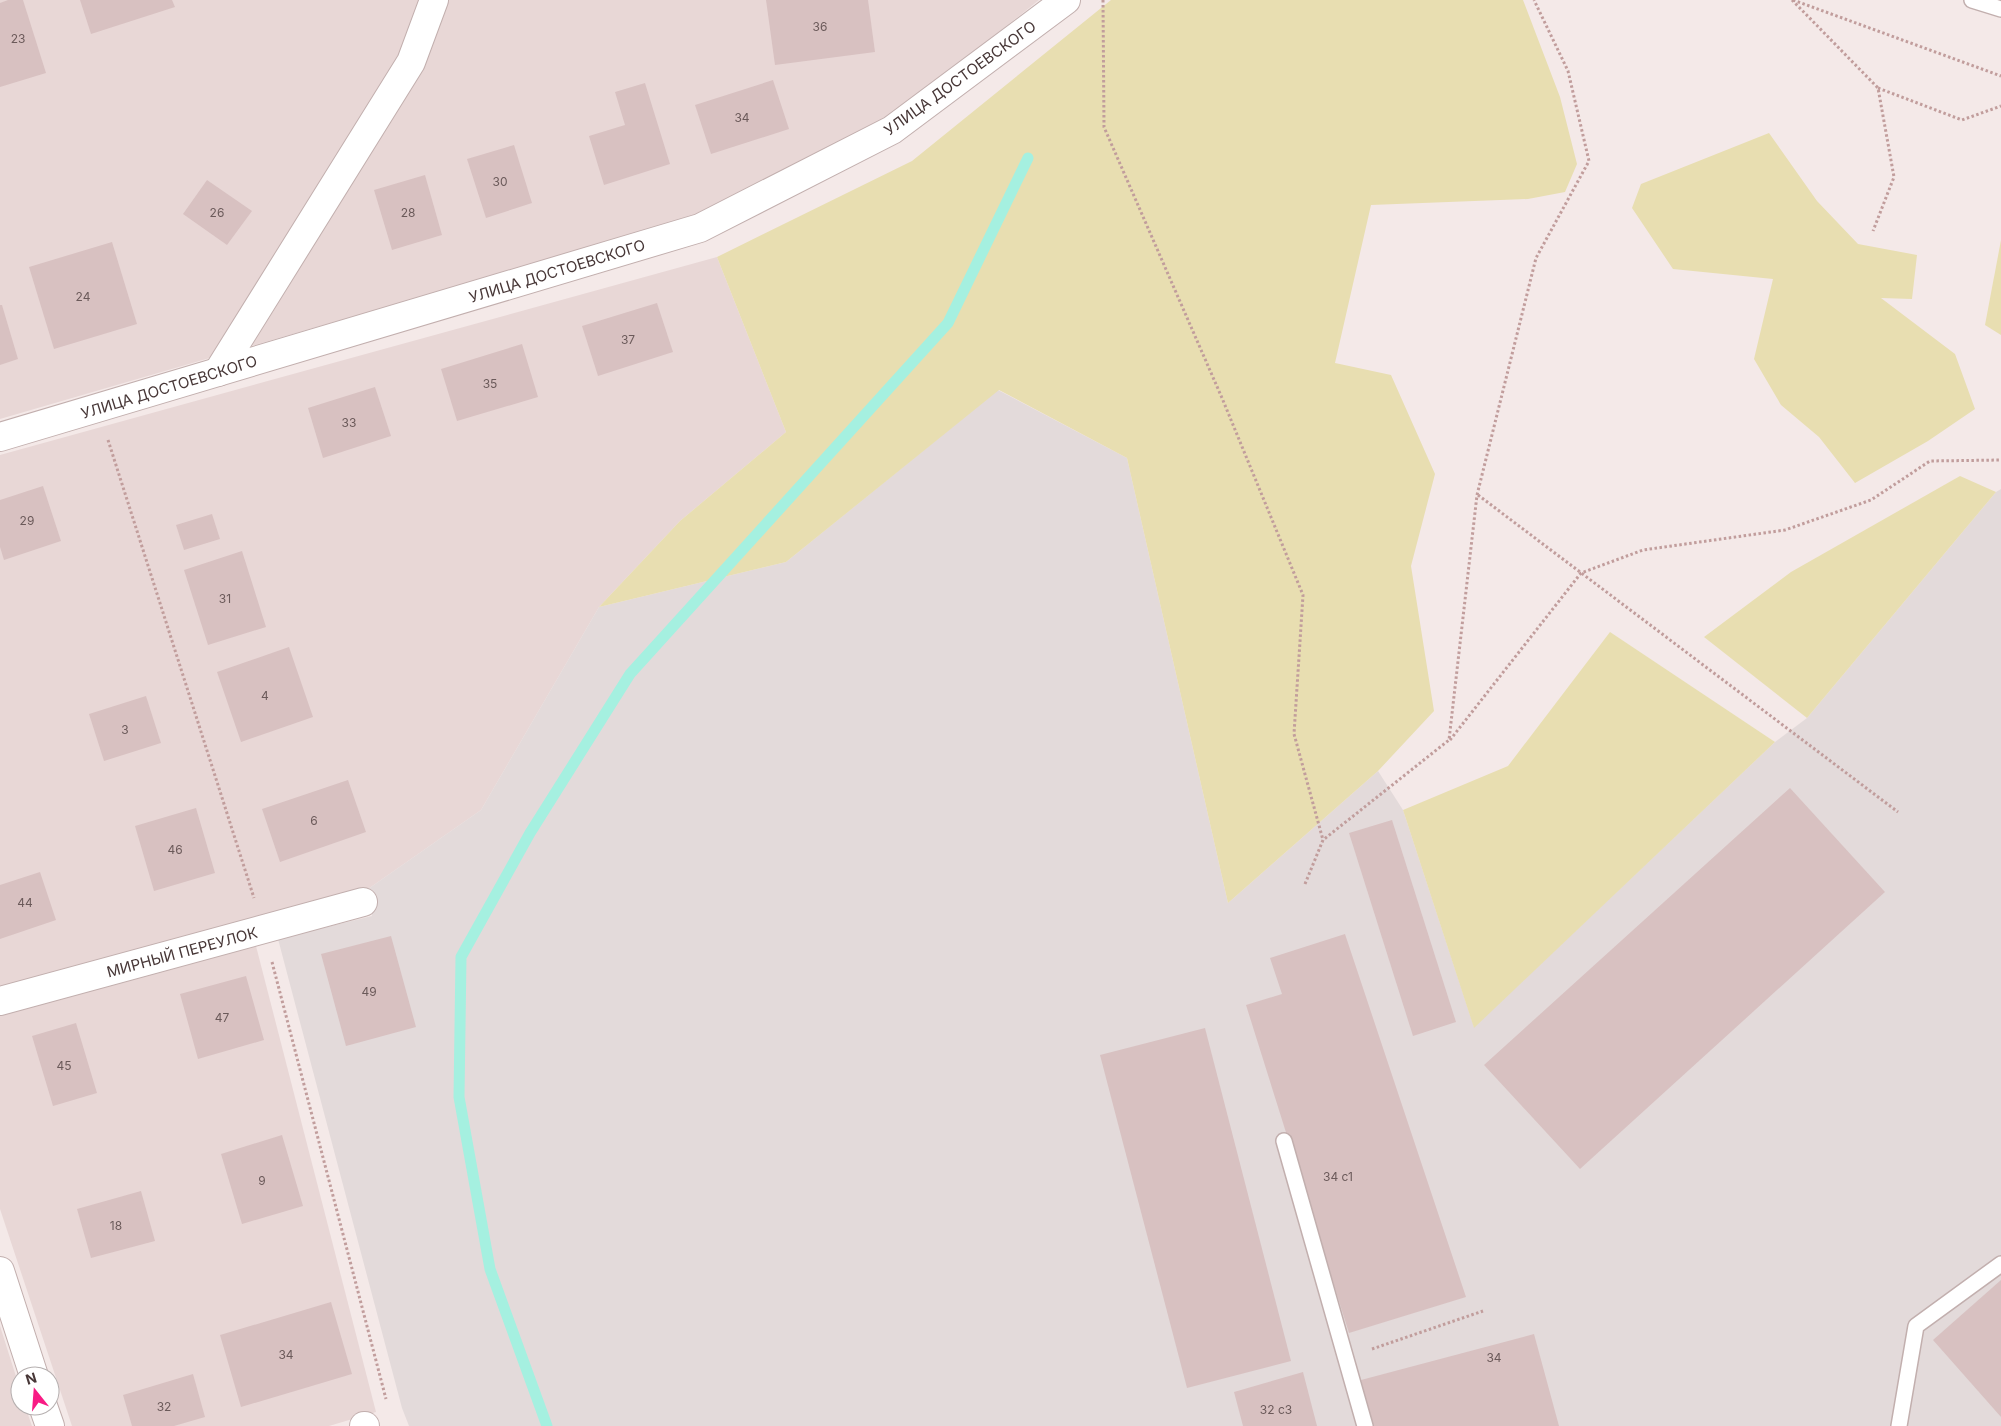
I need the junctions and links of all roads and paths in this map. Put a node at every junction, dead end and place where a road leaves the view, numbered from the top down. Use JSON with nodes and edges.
{"nodes":[{"id":1,"x":434,"y":0,"type":"edge"},
{"id":2,"x":1066,"y":0,"type":"edge"},
{"id":3,"x":1103,"y":0,"type":"edge"},
{"id":4,"x":1534,"y":0,"type":"edge"},
{"id":5,"x":1792,"y":0,"type":"edge"},
{"id":6,"x":1972,"y":0,"type":"edge"},
{"id":7,"x":2001,"y":9,"type":"edge"},
{"id":8,"x":2001,"y":76,"type":"edge"},
{"id":9,"x":1878,"y":88,"type":"junction"},
{"id":10,"x":2001,"y":106,"type":"edge"},
{"id":11,"x":1873,"y":231,"type":"dead end"},
{"id":12,"x":218,"y":372,"type":"junction"},
{"id":13,"x":0,"y":437,"type":"edge"},
{"id":14,"x":2001,"y":460,"type":"edge"},
{"id":15,"x":1478,"y":495,"type":"junction"},
{"id":16,"x":1581,"y":573,"type":"junction"},
{"id":17,"x":1449,"y":740,"type":"junction"},
{"id":18,"x":1898,"y":812,"type":"dead end"},
{"id":19,"x":1323,"y":840,"type":"junction"},
{"id":20,"x":1305,"y":884,"type":"dead end"},
{"id":21,"x":363,"y":902,"type":"dead end"},
{"id":22,"x":0,"y":1002,"type":"edge"},
{"id":23,"x":1284,"y":1141,"type":"dead end"},
{"id":24,"x":2001,"y":1264,"type":"edge"},
{"id":25,"x":0,"y":1271,"type":"edge"},
{"id":26,"x":1483,"y":1312,"type":"dead end"},
{"id":27,"x":1368,"y":1350,"type":"dead end"},
{"id":28,"x":31,"y":1366,"type":"edge"},
{"id":29,"x":1365,"y":1426,"type":"edge"},
{"id":30,"x":1899,"y":1426,"type":"edge"}],
"edges":[{"from":1,"to":12,"type":"street"},
{"from":2,"to":12,"type":"street","name":"УЛИЦА ДОСТОЕВСКОГО"},
{"from":3,"to":19,"type":"path"},
{"from":4,"to":15,"type":"path"},
{"from":5,"to":8,"type":"path"},
{"from":5,"to":9,"type":"path"},
{"from":6,"to":7,"type":"lane"},
{"from":9,"to":10,"type":"path"},
{"from":9,"to":11,"type":"path"},
{"from":12,"to":13,"type":"street","name":"УЛИЦА ДОСТОЕВСКОГО"},
{"from":14,"to":16,"type":"path"},
{"from":15,"to":16,"type":"path"},
{"from":15,"to":17,"type":"path"},
{"from":16,"to":17,"type":"path"},
{"from":16,"to":18,"type":"path"},
{"from":17,"to":19,"type":"path"},
{"from":19,"to":20,"type":"path"},
{"from":21,"to":22,"type":"street","name":"МИРНЫЙ ПЕРЕУЛОК"},
{"from":23,"to":29,"type":"lane"},
{"from":24,"to":30,"type":"lane"},
{"from":25,"to":28,"type":"street"},
{"from":26,"to":27,"type":"path"}]}
